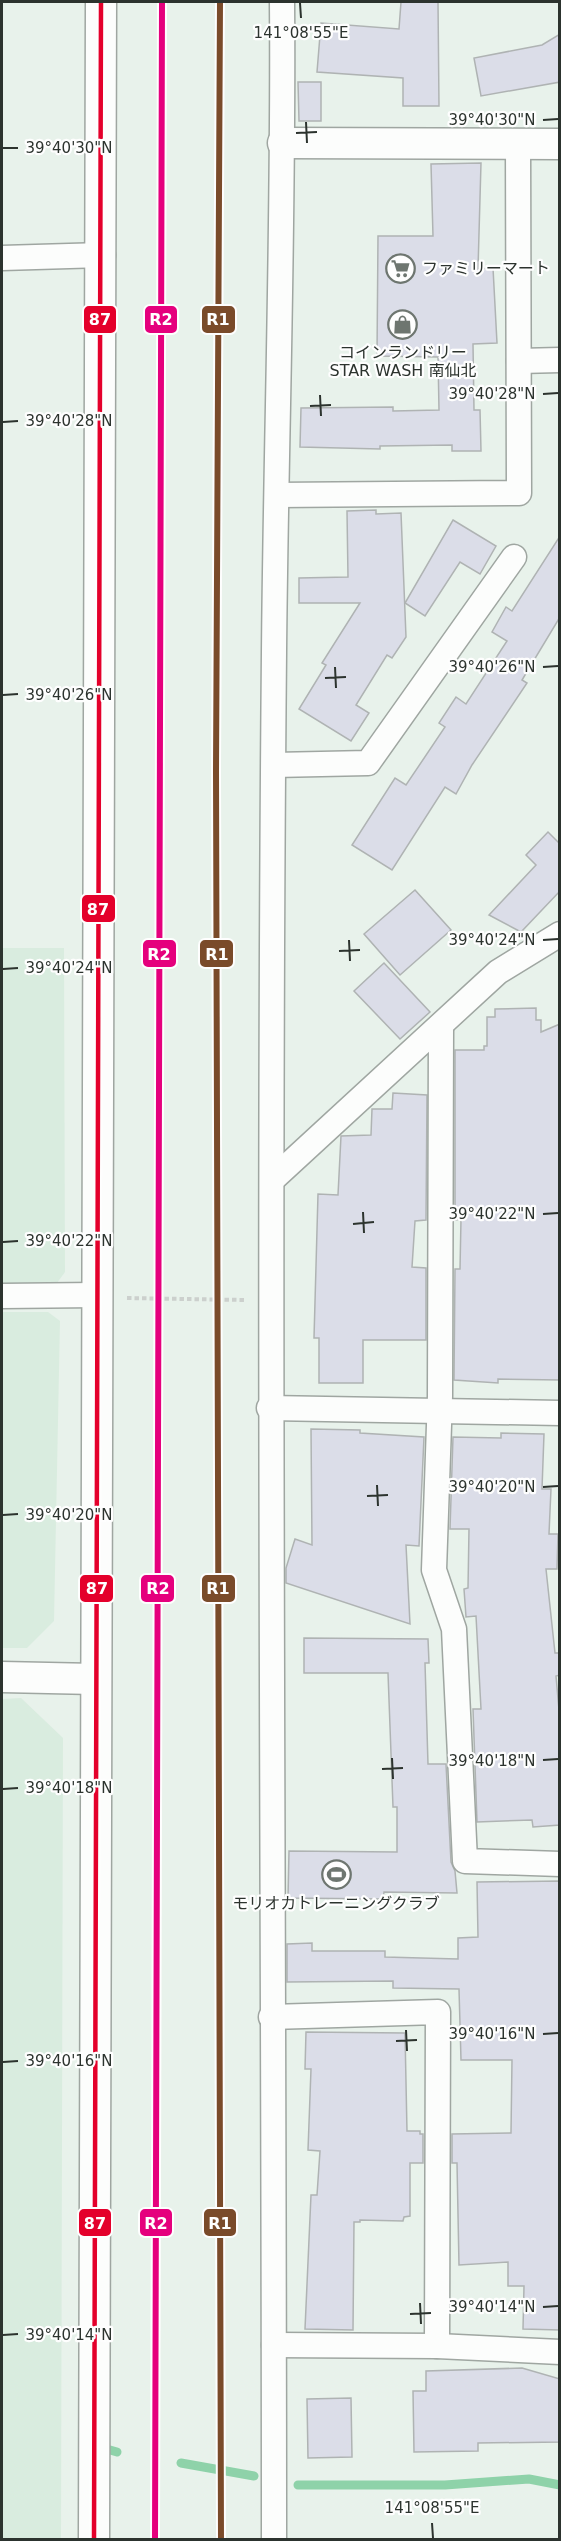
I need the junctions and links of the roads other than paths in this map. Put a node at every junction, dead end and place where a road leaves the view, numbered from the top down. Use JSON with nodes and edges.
{"nodes":[{"id":1,"x":101,"y":2,"type":"edge"},
{"id":2,"x":282,"y":2,"type":"edge"},
{"id":3,"x":283,"y":143,"type":"junction"},
{"id":4,"x":518,"y":144,"type":"junction"},
{"id":5,"x":560,"y":144,"type":"edge"},
{"id":6,"x":103,"y":255,"type":"junction"},
{"id":7,"x":2,"y":258,"type":"edge"},
{"id":8,"x":560,"y":360,"type":"edge"},
{"id":9,"x":519,"y":361,"type":"junction"},
{"id":10,"x":277,"y":495,"type":"junction"},
{"id":11,"x":513,"y":557,"type":"dead end"},
{"id":12,"x":274,"y":765,"type":"junction"},
{"id":13,"x":560,"y":934,"type":"edge"},
{"id":14,"x":441,"y":1027,"type":"junction"},
{"id":15,"x":273,"y":1179,"type":"junction"},
{"id":16,"x":96,"y":1295,"type":"junction"},
{"id":17,"x":2,"y":1296,"type":"edge"},
{"id":18,"x":270,"y":1408,"type":"junction"},
{"id":19,"x":439,"y":1411,"type":"junction"},
{"id":20,"x":560,"y":1413,"type":"edge"},
{"id":21,"x":2,"y":1677,"type":"edge"},
{"id":22,"x":96,"y":1679,"type":"junction"},
{"id":23,"x":560,"y":1864,"type":"edge"},
{"id":24,"x":271,"y":2017,"type":"junction"},
{"id":25,"x":274,"y":2345,"type":"junction"},
{"id":26,"x":437,"y":2346,"type":"junction"},
{"id":27,"x":560,"y":2352,"type":"edge"},
{"id":28,"x":94,"y":2540,"type":"edge"},
{"id":29,"x":274,"y":2540,"type":"edge"}],
"edges":[{"from":1,"to":6,"type":"street"},
{"from":2,"to":3,"type":"street"},
{"from":3,"to":4,"type":"street"},
{"from":3,"to":10,"type":"street"},
{"from":4,"to":5,"type":"street"},
{"from":4,"to":9,"type":"street"},
{"from":6,"to":7,"type":"street"},
{"from":6,"to":16,"type":"street"},
{"from":8,"to":9,"type":"street"},
{"from":9,"to":10,"type":"street"},
{"from":10,"to":12,"type":"street"},
{"from":11,"to":12,"type":"street"},
{"from":12,"to":15,"type":"street"},
{"from":13,"to":14,"type":"street"},
{"from":14,"to":15,"type":"street"},
{"from":14,"to":19,"type":"street"},
{"from":15,"to":18,"type":"street"},
{"from":16,"to":17,"type":"street"},
{"from":16,"to":22,"type":"street"},
{"from":18,"to":19,"type":"street"},
{"from":18,"to":24,"type":"street"},
{"from":19,"to":20,"type":"street"},
{"from":19,"to":23,"type":"street"},
{"from":21,"to":22,"type":"street"},
{"from":22,"to":28,"type":"street"},
{"from":24,"to":25,"type":"street"},
{"from":24,"to":26,"type":"street"},
{"from":25,"to":26,"type":"street"},
{"from":25,"to":29,"type":"street"},
{"from":26,"to":27,"type":"street"}]}
